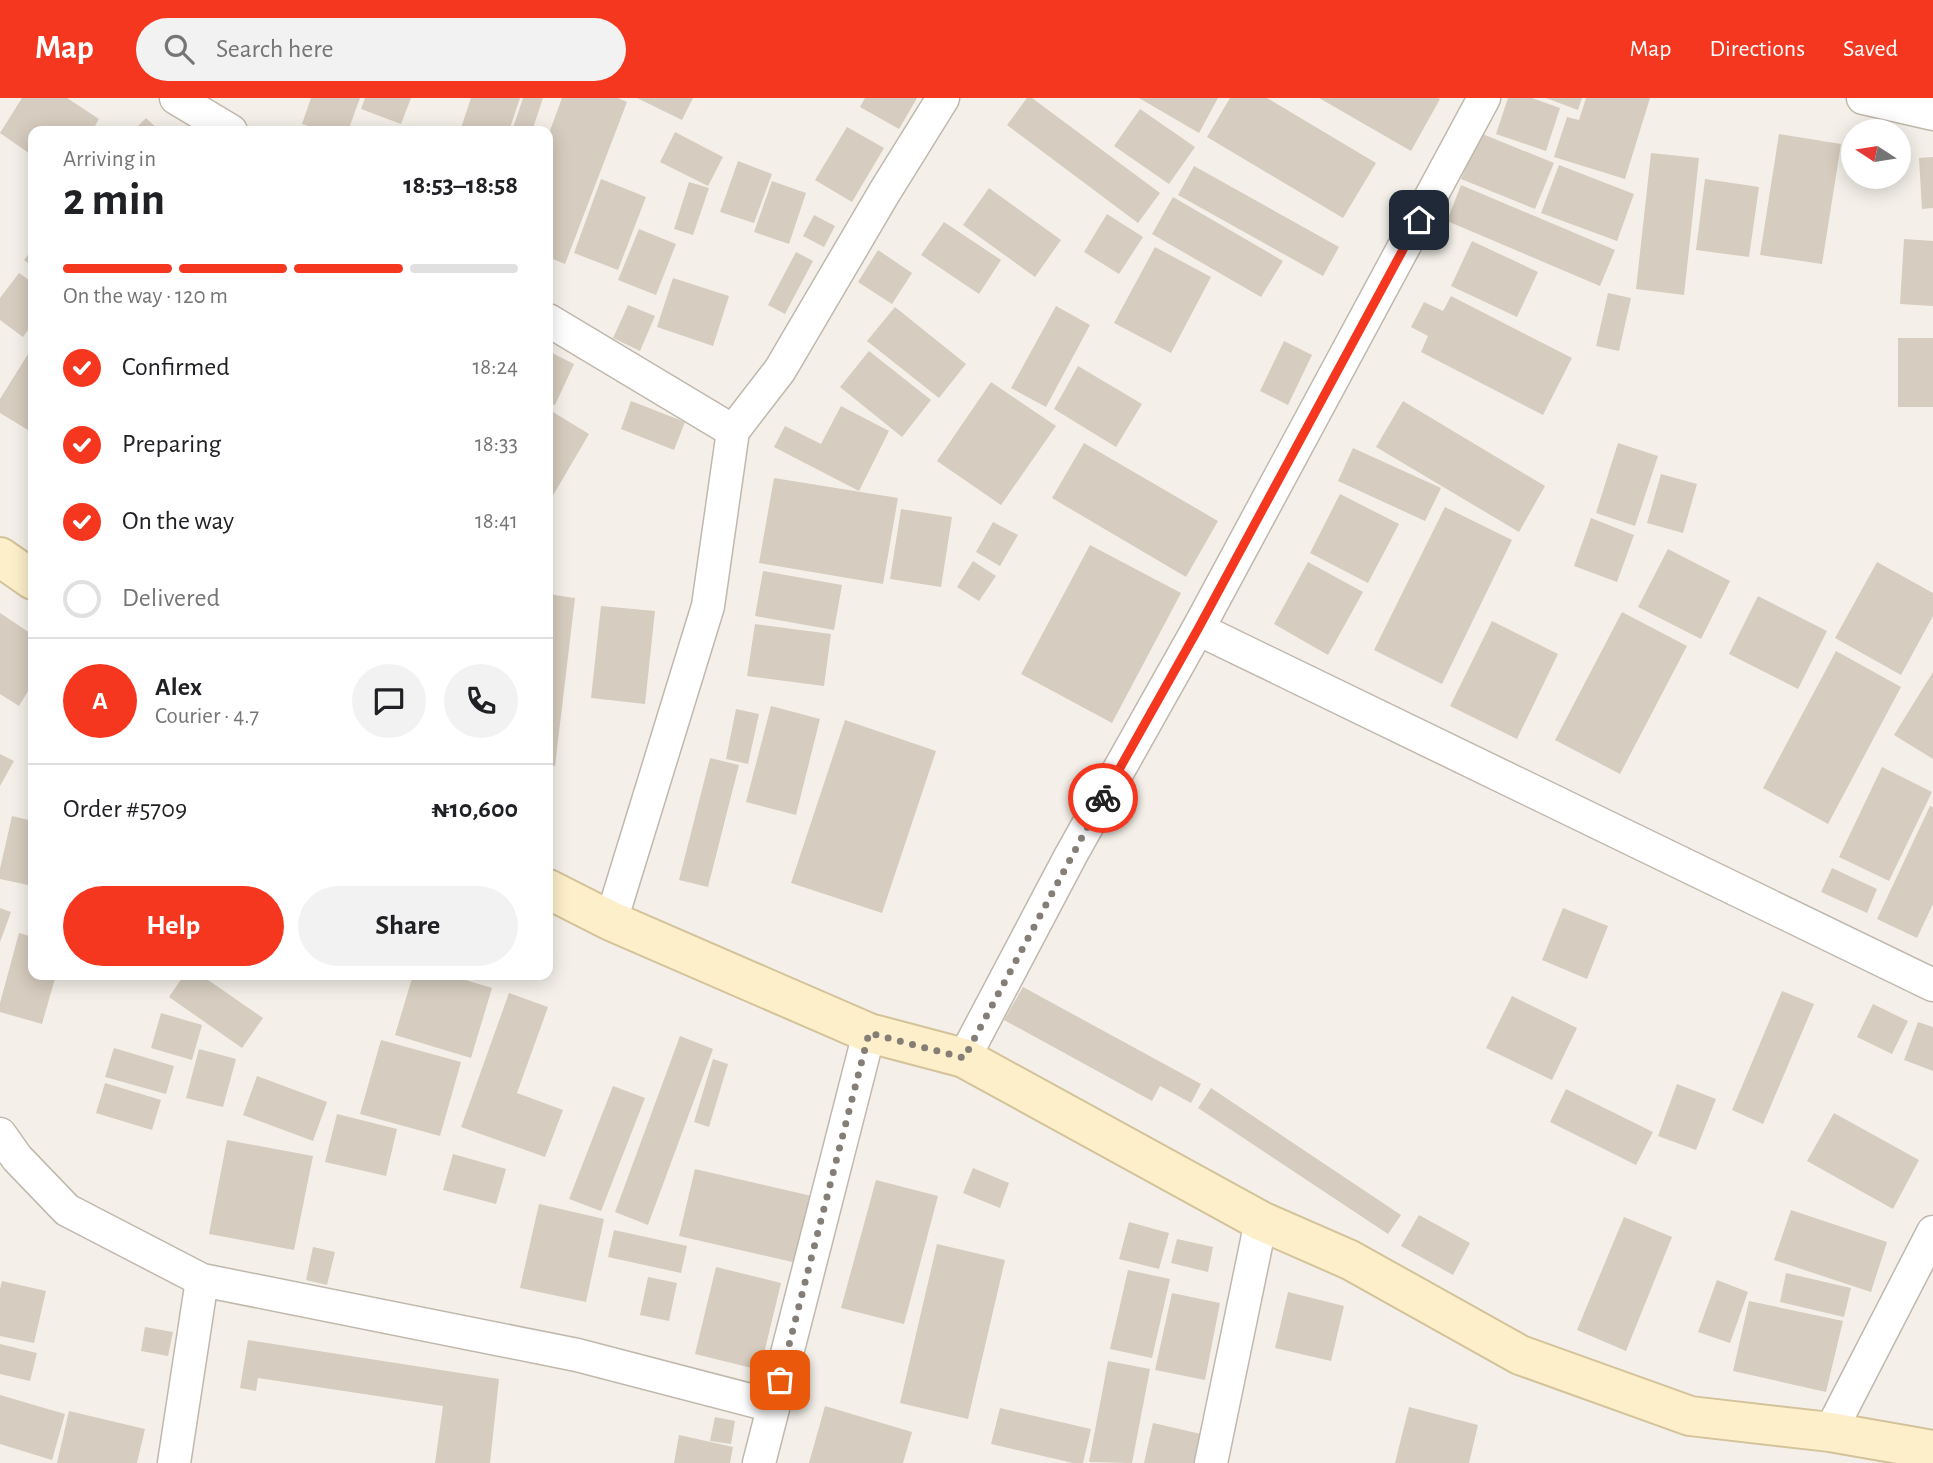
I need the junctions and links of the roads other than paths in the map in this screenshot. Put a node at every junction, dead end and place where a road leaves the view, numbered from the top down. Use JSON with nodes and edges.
{"nodes":[{"id":1,"x":176,"y":98,"type":"edge"},
{"id":2,"x":943,"y":98,"type":"edge"},
{"id":3,"x":1484,"y":98,"type":"edge"},
{"id":4,"x":1863,"y":98,"type":"edge"},
{"id":5,"x":1933,"y":114,"type":"edge"},
{"id":6,"x":224,"y":126,"type":"edge"},
{"id":7,"x":553,"y":323,"type":"edge"},
{"id":8,"x":733,"y":431,"type":"junction"},
{"id":9,"x":0,"y":557,"type":"edge"},
{"id":10,"x":28,"y":577,"type":"edge"},
{"id":11,"x":1198,"y":629,"type":"junction"},
{"id":12,"x":553,"y":892,"type":"edge"},
{"id":13,"x":611,"y":921,"type":"junction"},
{"id":14,"x":1933,"y":985,"type":"edge"},
{"id":15,"x":869,"y":1033,"type":"junction"},
{"id":16,"x":964,"y":1058,"type":"junction"},
{"id":17,"x":0,"y":1134,"type":"edge"},
{"id":18,"x":1261,"y":1221,"type":"junction"},
{"id":19,"x":1933,"y":1232,"type":"edge"},
{"id":20,"x":202,"y":1280,"type":"junction"},
{"id":21,"x":773,"y":1406,"type":"junction"},
{"id":22,"x":1830,"y":1432,"type":"junction"},
{"id":23,"x":1933,"y":1450,"type":"edge"},
{"id":24,"x":174,"y":1463,"type":"edge"},
{"id":25,"x":759,"y":1463,"type":"edge"},
{"id":26,"x":1211,"y":1463,"type":"edge"}],
"edges":[{"from":1,"to":6,"type":"street"},
{"from":2,"to":8,"type":"street"},
{"from":3,"to":11,"type":"street"},
{"from":4,"to":5,"type":"street"},
{"from":7,"to":8,"type":"street"},
{"from":8,"to":13,"type":"street"},
{"from":9,"to":10,"type":"main road"},
{"from":11,"to":14,"type":"street"},
{"from":11,"to":16,"type":"street"},
{"from":12,"to":13,"type":"main road"},
{"from":13,"to":15,"type":"main road"},
{"from":15,"to":16,"type":"main road"},
{"from":15,"to":21,"type":"street"},
{"from":16,"to":18,"type":"main road"},
{"from":17,"to":20,"type":"street"},
{"from":18,"to":22,"type":"main road"},
{"from":18,"to":26,"type":"street"},
{"from":19,"to":22,"type":"street"},
{"from":20,"to":21,"type":"street"},
{"from":20,"to":24,"type":"street"},
{"from":21,"to":25,"type":"street"},
{"from":22,"to":23,"type":"main road"}]}
